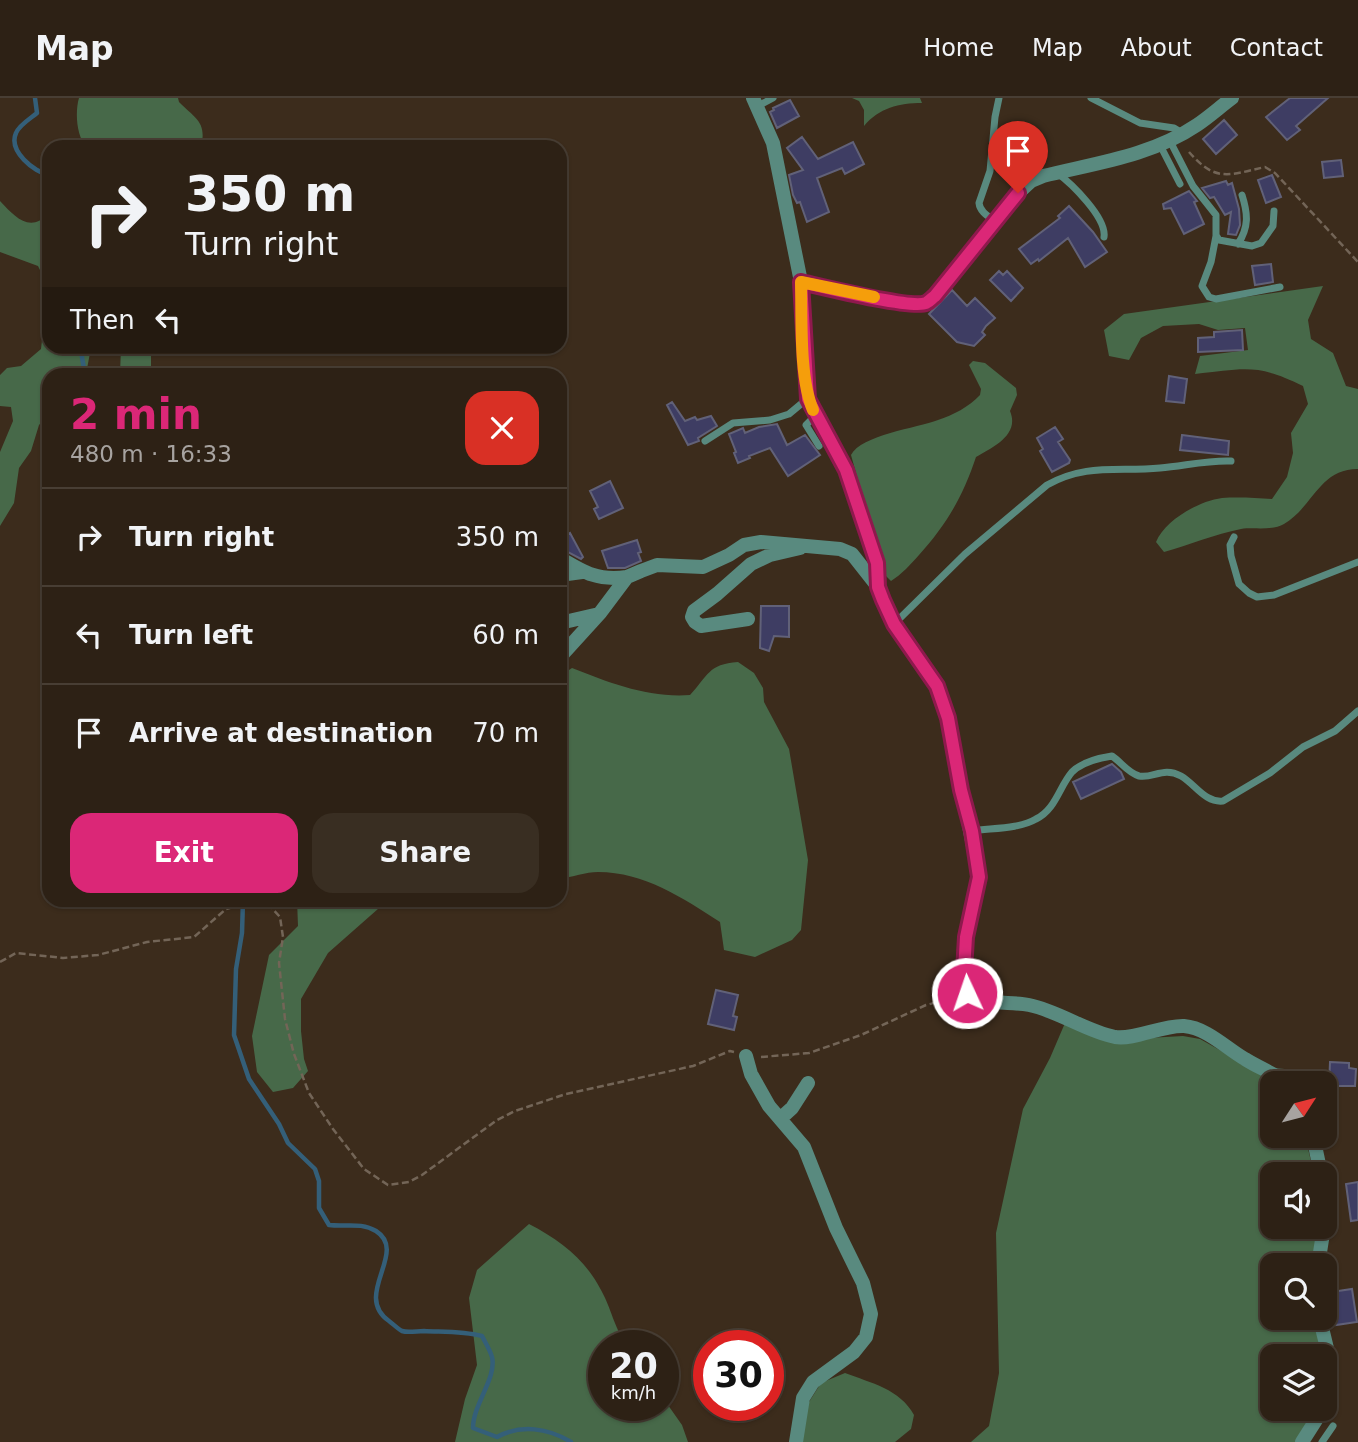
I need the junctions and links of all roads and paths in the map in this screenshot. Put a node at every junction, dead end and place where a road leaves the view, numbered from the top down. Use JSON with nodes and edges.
{"nodes":[{"id":1,"x":773,"y":98,"type":"edge"},
{"id":2,"x":999,"y":98,"type":"edge"},
{"id":3,"x":1091,"y":98,"type":"edge"},
{"id":4,"x":1232,"y":98,"type":"edge"},
{"id":5,"x":756,"y":102,"type":"edge"},
{"id":6,"x":1171,"y":139,"type":"junction"},
{"id":7,"x":1056,"y":172,"type":"junction"},
{"id":8,"x":1180,"y":184,"type":"dead end"},
{"id":9,"x":1242,"y":195,"type":"dead end"},
{"id":10,"x":1274,"y":211,"type":"dead end"},
{"id":11,"x":995,"y":222,"type":"junction"},
{"id":12,"x":1216,"y":235,"type":"junction"},
{"id":13,"x":1104,"y":237,"type":"dead end"},
{"id":14,"x":1238,"y":244,"type":"junction"},
{"id":15,"x":1358,"y":262,"type":"edge"},
{"id":16,"x":801,"y":282,"type":"junction"},
{"id":17,"x":1280,"y":287,"type":"dead end"},
{"id":18,"x":808,"y":399,"type":"junction"},
{"id":19,"x":815,"y":416,"type":"junction"},
{"id":20,"x":705,"y":441,"type":"dead end"},
{"id":21,"x":819,"y":446,"type":"dead end"},
{"id":22,"x":1231,"y":461,"type":"dead end"},
{"id":23,"x":1234,"y":537,"type":"dead end"},
{"id":24,"x":804,"y":546,"type":"junction"},
{"id":25,"x":567,"y":562,"type":"edge"},
{"id":26,"x":1358,"y":562,"type":"edge"},
{"id":27,"x":582,"y":572,"type":"junction"},
{"id":28,"x":567,"y":574,"type":"edge"},
{"id":29,"x":627,"y":577,"type":"junction"},
{"id":30,"x":878,"y":587,"type":"junction"},
{"id":31,"x":600,"y":613,"type":"junction"},
{"id":32,"x":748,"y":619,"type":"dead end"},
{"id":33,"x":567,"y":622,"type":"edge"},
{"id":34,"x":894,"y":624,"type":"junction"},
{"id":35,"x":567,"y":649,"type":"edge"},
{"id":36,"x":1358,"y":711,"type":"edge"},
{"id":37,"x":972,"y":831,"type":"junction"},
{"id":38,"x":233,"y":907,"type":"edge"},
{"id":39,"x":271,"y":907,"type":"edge"},
{"id":40,"x":0,"y":962,"type":"edge"},
{"id":41,"x":967,"y":993,"type":"junction"},
{"id":42,"x":746,"y":1056,"type":"junction"},
{"id":43,"x":1270,"y":1071,"type":"edge"},
{"id":44,"x":808,"y":1083,"type":"dead end"},
{"id":45,"x":781,"y":1118,"type":"junction"},
{"id":46,"x":1315,"y":1421,"type":"edge"},
{"id":47,"x":1332,"y":1426,"type":"dead end"},
{"id":48,"x":796,"y":1442,"type":"edge"},
{"id":49,"x":1302,"y":1442,"type":"edge"},
{"id":50,"x":1322,"y":1442,"type":"edge"}],
"edges":[{"from":1,"to":5,"type":"lane"},
{"from":2,"to":11,"type":"lane"},
{"from":3,"to":6,"type":"lane"},
{"from":4,"to":6,"type":"street"},
{"from":5,"to":16,"type":"street"},
{"from":6,"to":7,"type":"street"},
{"from":6,"to":8,"type":"lane"},
{"from":6,"to":12,"type":"lane"},
{"from":6,"to":15,"type":"path"},
{"from":7,"to":11,"type":"street"},
{"from":7,"to":13,"type":"lane"},
{"from":9,"to":14,"type":"lane"},
{"from":10,"to":14,"type":"lane"},
{"from":11,"to":16,"type":"street"},
{"from":12,"to":14,"type":"lane"},
{"from":12,"to":17,"type":"lane"},
{"from":16,"to":18,"type":"street"},
{"from":18,"to":19,"type":"street"},
{"from":18,"to":20,"type":"lane"},
{"from":19,"to":21,"type":"lane"},
{"from":19,"to":30,"type":"street"},
{"from":22,"to":34,"type":"lane"},
{"from":23,"to":26,"type":"lane"},
{"from":24,"to":29,"type":"street"},
{"from":24,"to":30,"type":"street"},
{"from":24,"to":32,"type":"street"},
{"from":25,"to":27,"type":"street"},
{"from":27,"to":28,"type":"street"},
{"from":27,"to":29,"type":"street"},
{"from":29,"to":31,"type":"street"},
{"from":30,"to":34,"type":"street"},
{"from":31,"to":33,"type":"street"},
{"from":31,"to":35,"type":"street"},
{"from":34,"to":37,"type":"street"},
{"from":36,"to":37,"type":"lane"},
{"from":37,"to":41,"type":"street"},
{"from":38,"to":40,"type":"path"},
{"from":39,"to":42,"type":"path"},
{"from":41,"to":42,"type":"path"},
{"from":41,"to":43,"type":"street"},
{"from":42,"to":45,"type":"street"},
{"from":44,"to":45,"type":"street"},
{"from":45,"to":48,"type":"street"},
{"from":46,"to":49,"type":"street"},
{"from":47,"to":50,"type":"lane"}]}
